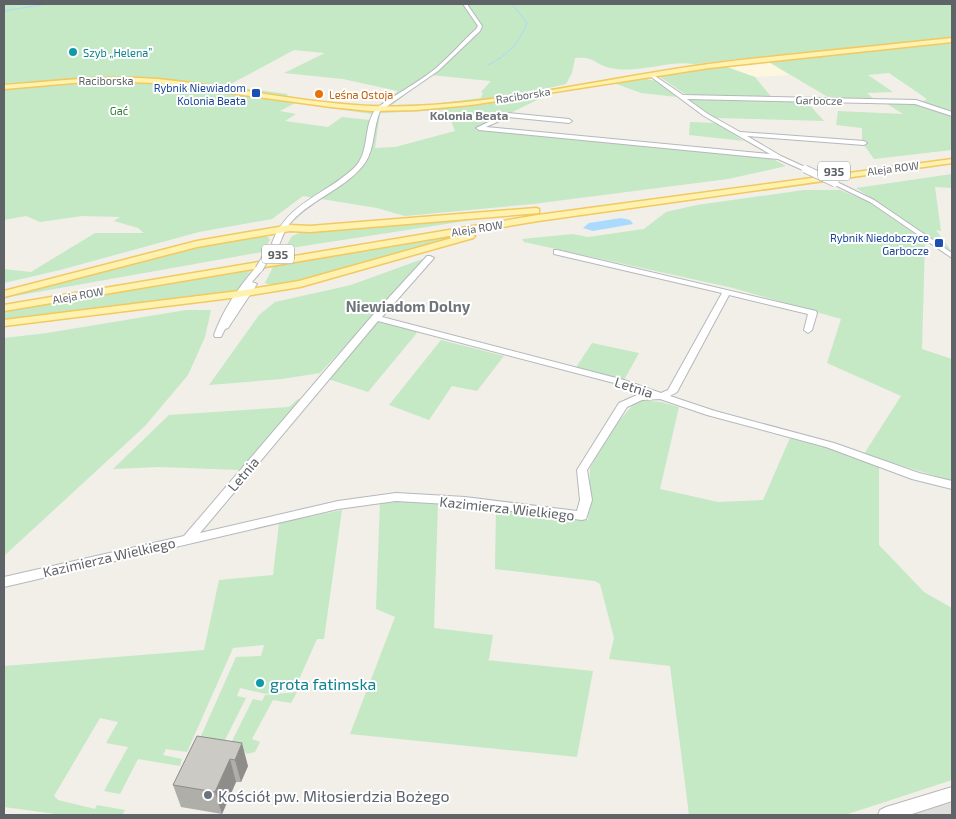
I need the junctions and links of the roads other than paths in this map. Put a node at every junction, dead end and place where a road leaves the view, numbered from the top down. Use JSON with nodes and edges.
{"nodes":[{"id":1,"x":466,"y":4,"type":"edge"},
{"id":2,"x":952,"y":40,"type":"edge"},
{"id":3,"x":652,"y":75,"type":"junction"},
{"id":4,"x":4,"y":86,"type":"edge"},
{"id":5,"x":683,"y":97,"type":"junction"},
{"id":6,"x":380,"y":109,"type":"junction"},
{"id":7,"x":952,"y":114,"type":"edge"},
{"id":8,"x":570,"y":122,"type":"dead end"},
{"id":9,"x":737,"y":133,"type":"junction"},
{"id":10,"x":864,"y":143,"type":"dead end"},
{"id":11,"x":952,"y":156,"type":"edge"},
{"id":12,"x":779,"y":157,"type":"junction"},
{"id":13,"x":952,"y":161,"type":"edge"},
{"id":14,"x":554,"y":210,"type":"junction"},
{"id":15,"x":538,"y":218,"type":"junction"},
{"id":16,"x":285,"y":229,"type":"junction"},
{"id":17,"x":557,"y":252,"type":"dead end"},
{"id":18,"x":952,"y":256,"type":"edge"},
{"id":19,"x":430,"y":258,"type":"dead end"},
{"id":20,"x":726,"y":292,"type":"junction"},
{"id":21,"x":244,"y":293,"type":"junction"},
{"id":22,"x":4,"y":294,"type":"edge"},
{"id":23,"x":4,"y":301,"type":"edge"},
{"id":24,"x":4,"y":308,"type":"edge"},
{"id":25,"x":375,"y":318,"type":"junction"},
{"id":26,"x":4,"y":323,"type":"edge"},
{"id":27,"x":808,"y":330,"type":"dead end"},
{"id":28,"x":661,"y":396,"type":"junction"},
{"id":29,"x":952,"y":485,"type":"edge"},
{"id":30,"x":188,"y":538,"type":"junction"},
{"id":31,"x":4,"y":582,"type":"edge"},
{"id":32,"x":952,"y":794,"type":"edge"},
{"id":33,"x":886,"y":815,"type":"edge"}],
"edges":[{"from":1,"to":6,"type":"street"},
{"from":2,"to":3,"type":"main road","name":"Raciborska"},
{"from":3,"to":5,"type":"street"},
{"from":3,"to":6,"type":"main road","name":"Raciborska"},
{"from":4,"to":6,"type":"main road","name":"Raciborska"},
{"from":5,"to":7,"type":"street","name":"Garbocze"},
{"from":5,"to":9,"type":"street"},
{"from":6,"to":16,"type":"street"},
{"from":8,"to":12,"type":"street"},
{"from":9,"to":10,"type":"street"},
{"from":9,"to":12,"type":"street"},
{"from":11,"to":14,"type":"main road","name":"Aleja ROW","number":"935"},
{"from":12,"to":18,"type":"street","bridge":true},
{"from":13,"to":15,"type":"main road","name":"Aleja ROW","number":"935"},
{"from":14,"to":16,"type":"main road"},
{"from":14,"to":23,"type":"main road","name":"Aleja ROW","number":"935"},
{"from":15,"to":21,"type":"main road"},
{"from":15,"to":24,"type":"main road","name":"Aleja ROW","number":"935"},
{"from":16,"to":21,"type":"street","bridge":true},
{"from":16,"to":22,"type":"main road"},
{"from":17,"to":20,"type":"street"},
{"from":19,"to":25,"type":"street","name":"Letnia"},
{"from":20,"to":27,"type":"street"},
{"from":20,"to":28,"type":"street","name":"Letnia"},
{"from":21,"to":26,"type":"main road"},
{"from":25,"to":28,"type":"street","name":"Letnia"},
{"from":25,"to":30,"type":"street","name":"Letnia"},
{"from":28,"to":29,"type":"street","name":"Kazimierza Wielkiego"},
{"from":28,"to":30,"type":"street","name":"Kazimierza Wielkiego"},
{"from":30,"to":31,"type":"street","name":"Kazimierza Wielkiego"},
{"from":32,"to":33,"type":"street"}]}
